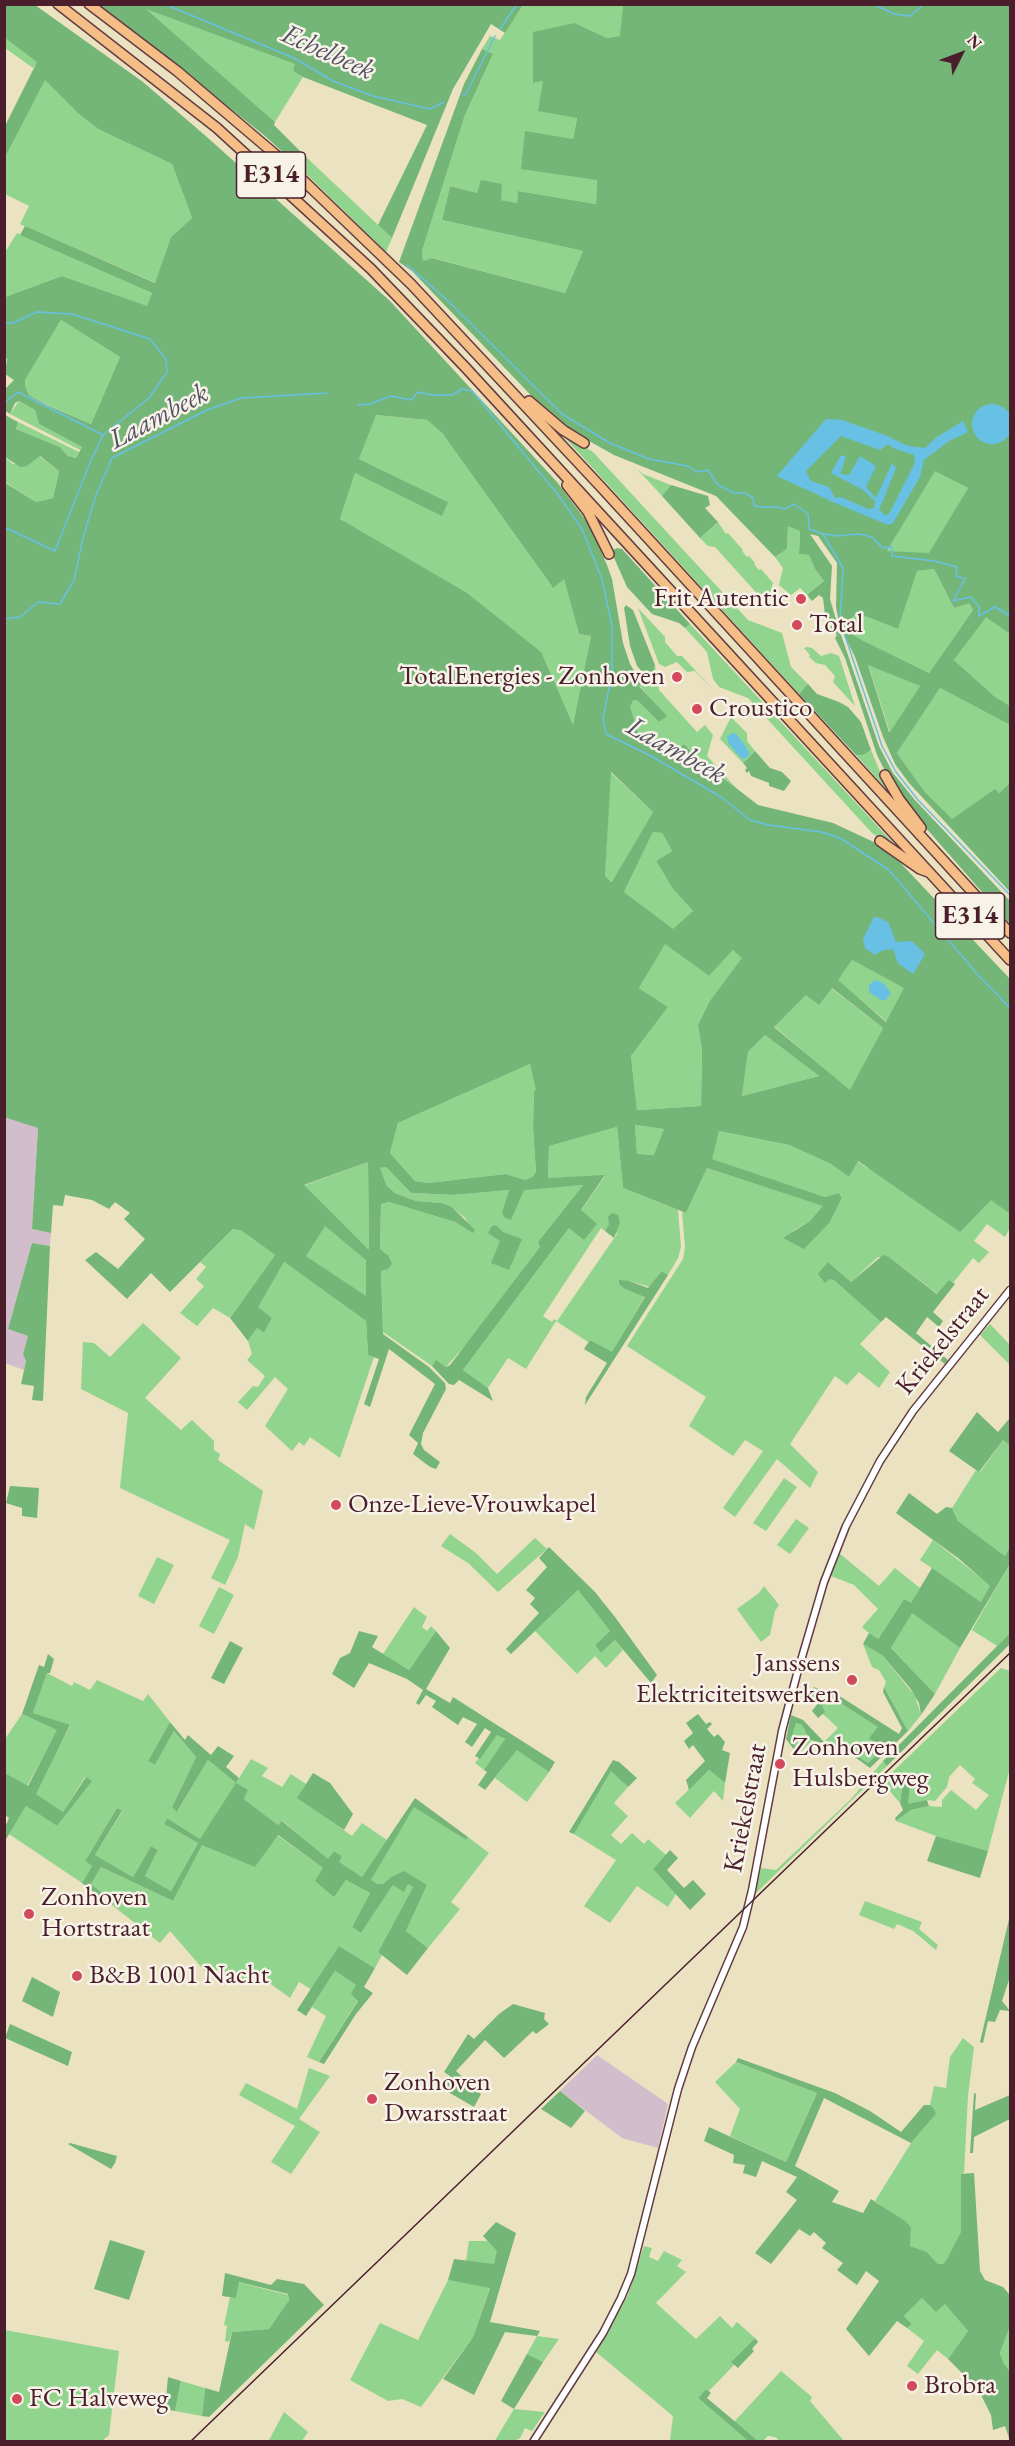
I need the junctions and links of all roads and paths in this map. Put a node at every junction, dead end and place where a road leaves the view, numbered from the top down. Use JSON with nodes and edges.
{"nodes":[{"id":1,"x":58,"y":4,"type":"edge"},
{"id":2,"x":89,"y":4,"type":"edge"},
{"id":3,"x":516,"y":395,"type":"junction"},
{"id":4,"x":584,"y":443,"type":"dead end"},
{"id":5,"x":559,"y":469,"type":"junction"},
{"id":6,"x":609,"y":554,"type":"dead end"},
{"id":7,"x":885,"y":775,"type":"dead end"},
{"id":8,"x":880,"y":841,"type":"dead end"},
{"id":9,"x":936,"y":852,"type":"junction"},
{"id":10,"x":930,"y":873,"type":"junction"},
{"id":11,"x":1011,"y":933,"type":"edge"},
{"id":12,"x":1011,"y":960,"type":"edge"},
{"id":13,"x":1011,"y":1290,"type":"edge"},
{"id":14,"x":533,"y":2442,"type":"edge"}],
"edges":[{"from":1,"to":5,"type":"highway","number":"E314"},
{"from":2,"to":3,"type":"highway","number":"E314"},
{"from":3,"to":4,"type":"highway"},
{"from":3,"to":9,"type":"highway","number":"E314"},
{"from":5,"to":6,"type":"highway"},
{"from":5,"to":10,"type":"highway","number":"E314"},
{"from":7,"to":9,"type":"highway"},
{"from":8,"to":10,"type":"highway"},
{"from":9,"to":11,"type":"highway","number":"E314"},
{"from":10,"to":12,"type":"highway","number":"E314"},
{"from":13,"to":14,"type":"street","name":"Kriekelstraat"}]}
